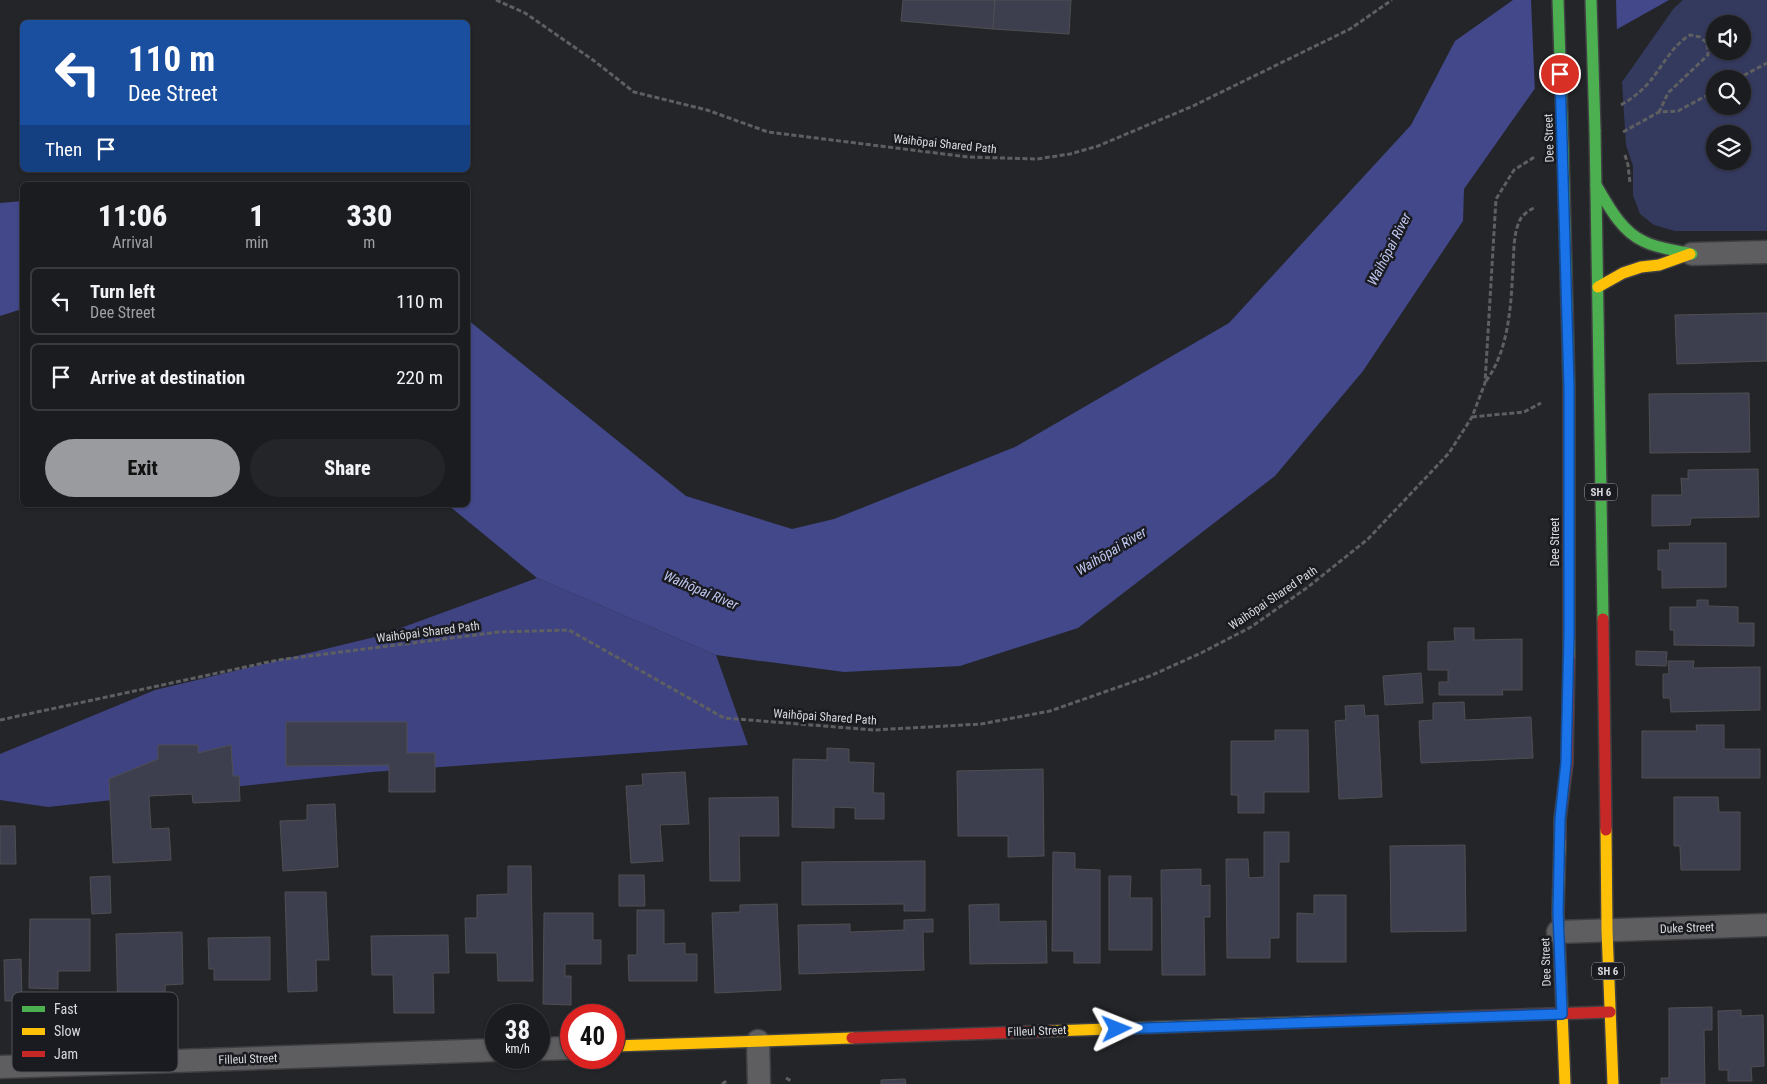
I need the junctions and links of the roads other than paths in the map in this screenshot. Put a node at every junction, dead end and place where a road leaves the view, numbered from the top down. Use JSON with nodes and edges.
{"nodes":[{"id":1,"x":1558,"y":0,"type":"edge"},
{"id":2,"x":1591,"y":0,"type":"edge"},
{"id":3,"x":1596,"y":184,"type":"junction"},
{"id":4,"x":1767,"y":252,"type":"edge"},
{"id":5,"x":1692,"y":254,"type":"junction"},
{"id":6,"x":1598,"y":288,"type":"junction"},
{"id":7,"x":1767,"y":924,"type":"edge"},
{"id":8,"x":1607,"y":930,"type":"junction"},
{"id":9,"x":1558,"y":932,"type":"junction"},
{"id":10,"x":1610,"y":1012,"type":"junction"},
{"id":11,"x":1562,"y":1014,"type":"junction"},
{"id":12,"x":758,"y":1042,"type":"junction"},
{"id":13,"x":625,"y":1046,"type":"edge"},
{"id":14,"x":485,"y":1050,"type":"edge"},
{"id":15,"x":178,"y":1061,"type":"edge"},
{"id":16,"x":759,"y":1084,"type":"edge"},
{"id":17,"x":1565,"y":1084,"type":"edge"},
{"id":18,"x":1613,"y":1084,"type":"edge"}],
"edges":[{"from":1,"to":9,"type":"main road","name":"Dee Street","number":"SH 6","bridge":true},
{"from":2,"to":3,"type":"main road","number":"SH 6","bridge":true},
{"from":3,"to":5,"type":"main road"},
{"from":3,"to":6,"type":"main road","number":"SH 6"},
{"from":4,"to":5,"type":"street"},
{"from":5,"to":6,"type":"main road"},
{"from":6,"to":8,"type":"main road","number":"SH 6"},
{"from":7,"to":8,"type":"street","name":"Duke Street"},
{"from":8,"to":9,"type":"street","name":"Duke Street"},
{"from":8,"to":10,"type":"main road","number":"SH 6"},
{"from":9,"to":11,"type":"main road","name":"Dee Street","number":"SH 6"},
{"from":10,"to":11,"type":"main road","name":"Filleul Street"},
{"from":10,"to":18,"type":"main road","number":"SH 6"},
{"from":11,"to":12,"type":"main road","name":"Filleul Street"},
{"from":11,"to":17,"type":"main road","name":"Dee Street","number":"SH 6"},
{"from":12,"to":13,"type":"main road","name":"Filleul Street"},
{"from":12,"to":16,"type":"street"},
{"from":14,"to":15,"type":"street","name":"Filleul Street"}]}
